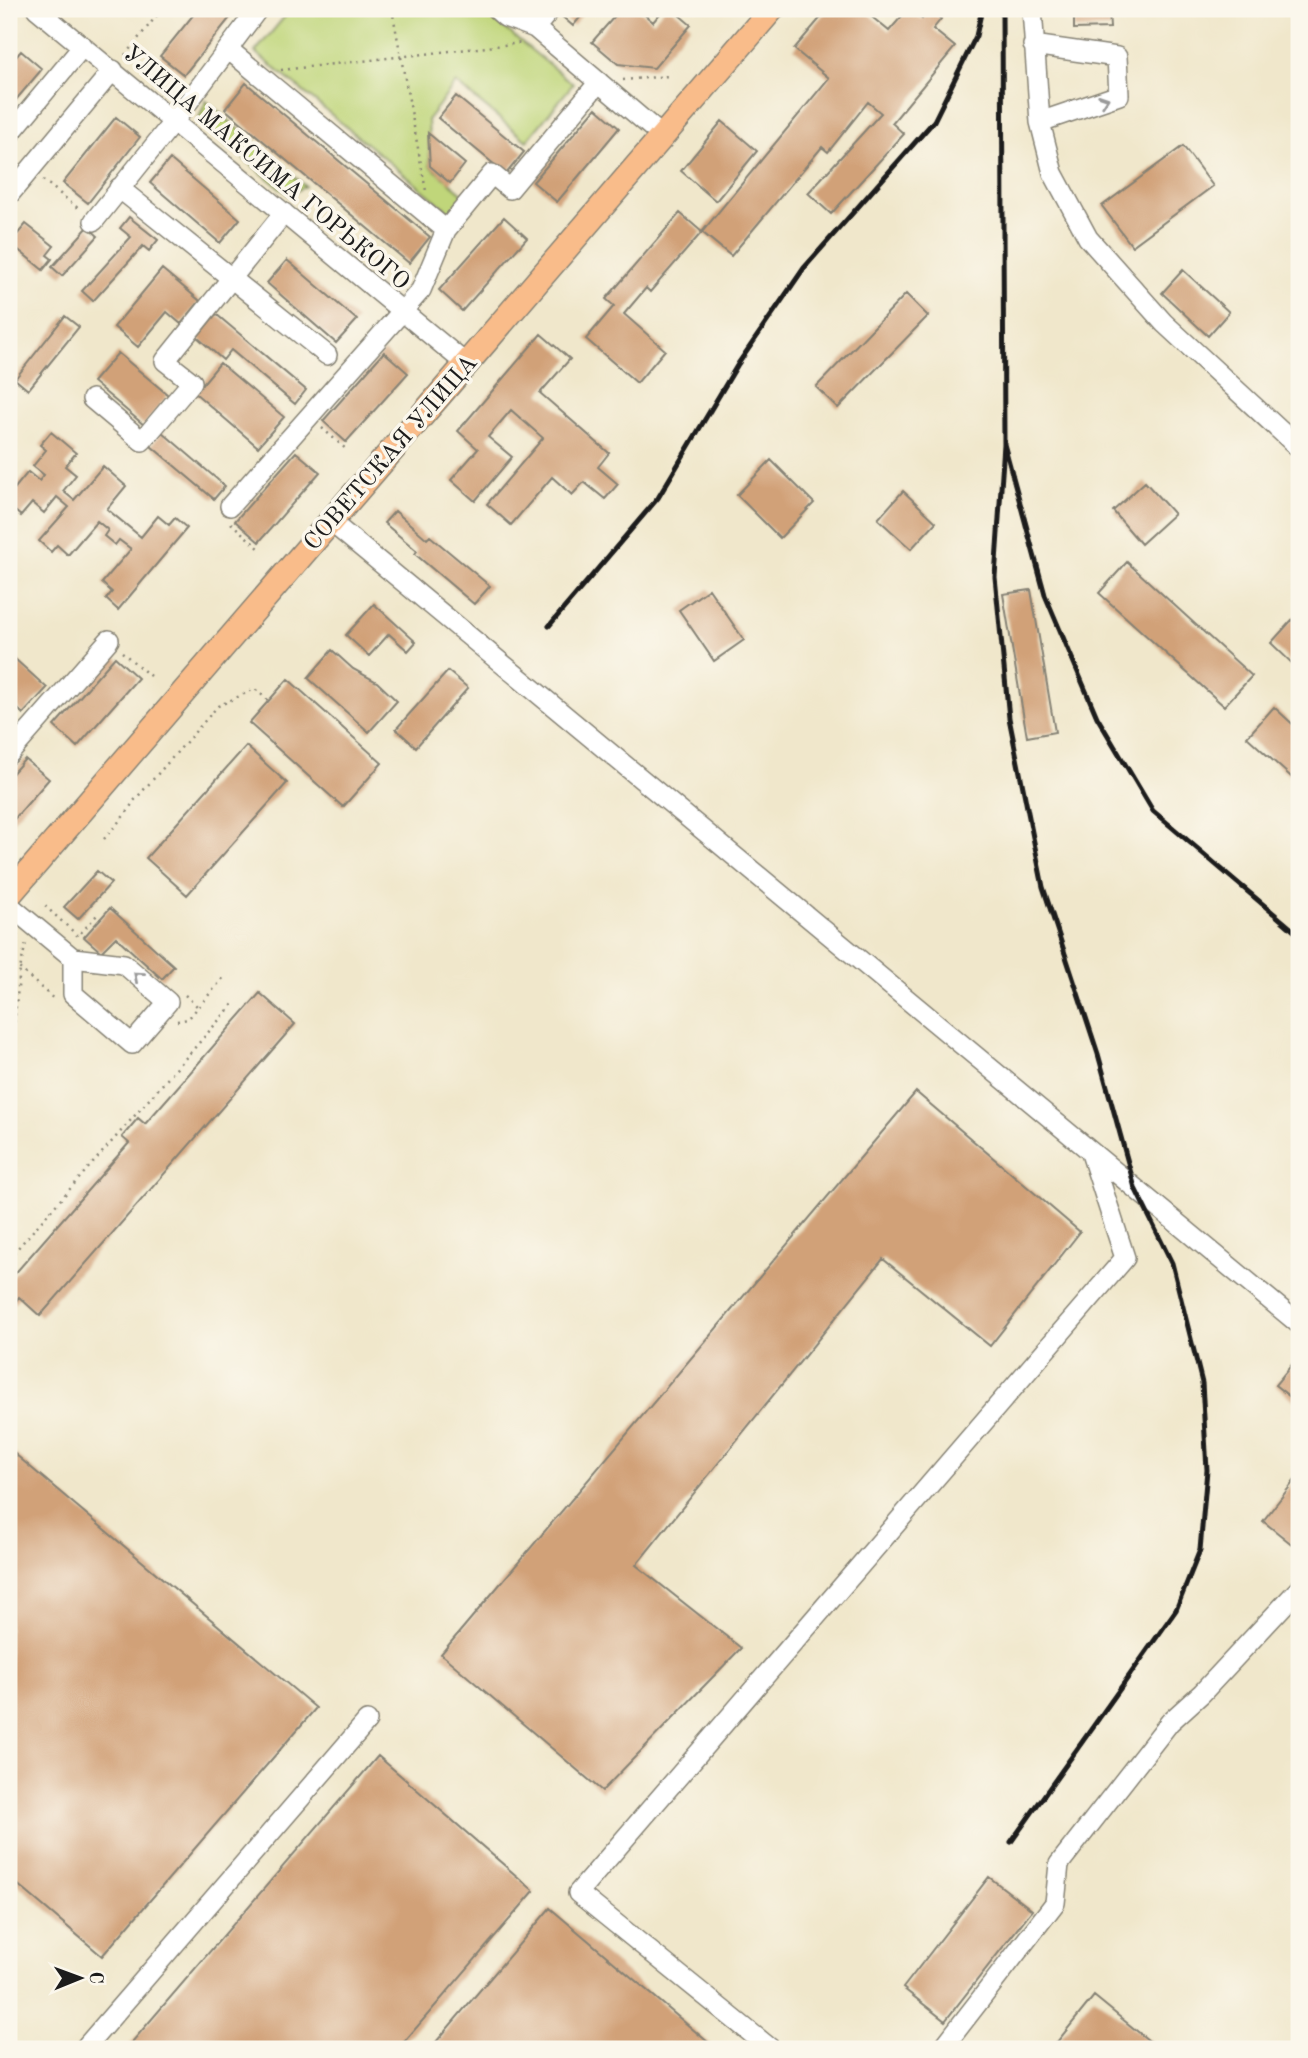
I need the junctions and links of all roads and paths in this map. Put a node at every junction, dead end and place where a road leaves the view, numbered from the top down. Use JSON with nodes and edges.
{"nodes":[{"id":1,"x":37,"y":9,"type":"edge"},
{"id":2,"x":162,"y":9,"type":"edge"},
{"id":3,"x":258,"y":9,"type":"edge"},
{"id":4,"x":392,"y":9,"type":"edge"},
{"id":5,"x":496,"y":9,"type":"edge"},
{"id":6,"x":551,"y":9,"type":"edge"},
{"id":7,"x":772,"y":9,"type":"edge"},
{"id":8,"x":1032,"y":9,"type":"edge"},
{"id":9,"x":542,"y":34,"type":"junction"},
{"id":10,"x":83,"y":46,"type":"junction"},
{"id":11,"x":1033,"y":46,"type":"junction"},
{"id":12,"x":228,"y":50,"type":"junction"},
{"id":13,"x":401,"y":57,"type":"junction"},
{"id":14,"x":113,"y":70,"type":"junction"},
{"id":15,"x":256,"y":73,"type":"junction"},
{"id":16,"x":669,"y":76,"type":"dead end"},
{"id":17,"x":599,"y":82,"type":"junction"},
{"id":18,"x":174,"y":121,"type":"junction"},
{"id":19,"x":1040,"y":122,"type":"junction"},
{"id":20,"x":9,"y":135,"type":"edge"},
{"id":21,"x":662,"y":136,"type":"junction"},
{"id":22,"x":30,"y":169,"type":"junction"},
{"id":23,"x":119,"y":188,"type":"junction"},
{"id":24,"x":9,"y":195,"type":"edge"},
{"id":25,"x":284,"y":213,"type":"junction"},
{"id":26,"x":94,"y":221,"type":"joint"},
{"id":27,"x":439,"y":224,"type":"junction"},
{"id":28,"x":231,"y":278,"type":"junction"},
{"id":29,"x":402,"y":312,"type":"junction"},
{"id":30,"x":327,"y":355,"type":"dead end"},
{"id":31,"x":466,"y":364,"type":"junction"},
{"id":32,"x":92,"y":399,"type":"dead end"},
{"id":33,"x":309,"y":417,"type":"junction"},
{"id":34,"x":1299,"y":448,"type":"edge"},
{"id":35,"x":348,"y":451,"type":"dead end"},
{"id":36,"x":230,"y":506,"type":"joint"},
{"id":37,"x":330,"y":522,"type":"junction"},
{"id":38,"x":261,"y":550,"type":"dead end"},
{"id":39,"x":109,"y":640,"type":"joint"},
{"id":40,"x":149,"y":676,"type":"dead end"},
{"id":41,"x":269,"y":701,"type":"dead end"},
{"id":42,"x":9,"y":754,"type":"edge"},
{"id":43,"x":104,"y":839,"type":"dead end"},
{"id":44,"x":9,"y":895,"type":"edge"},
{"id":45,"x":9,"y":905,"type":"edge"},
{"id":46,"x":45,"y":906,"type":"dead end"},
{"id":47,"x":101,"y":919,"type":"dead end"},
{"id":48,"x":30,"y":922,"type":"junction"},
{"id":49,"x":73,"y":958,"type":"junction"},
{"id":50,"x":9,"y":959,"type":"edge"},
{"id":51,"x":20,"y":969,"type":"junction"},
{"id":52,"x":225,"y":976,"type":"dead end"},
{"id":53,"x":55,"y":999,"type":"dead end"},
{"id":54,"x":235,"y":1002,"type":"dead end"},
{"id":55,"x":177,"y":1021,"type":"dead end"},
{"id":56,"x":9,"y":1071,"type":"edge"},
{"id":57,"x":1091,"y":1152,"type":"junction"},
{"id":58,"x":9,"y":1258,"type":"edge"},
{"id":59,"x":1299,"y":1324,"type":"edge"},
{"id":60,"x":1299,"y":1589,"type":"edge"},
{"id":61,"x":367,"y":1721,"type":"dead end"},
{"id":62,"x":84,"y":2049,"type":"edge"},
{"id":63,"x":771,"y":2049,"type":"edge"},
{"id":64,"x":942,"y":2049,"type":"edge"}],
"edges":[{"from":1,"to":10,"type":"street","name":"УЛИЦА МАКСИМА ГОРЬКОГО"},
{"from":2,"to":14,"type":"path"},
{"from":3,"to":12,"type":"street"},
{"from":4,"to":13,"type":"path"},
{"from":5,"to":9,"type":"street"},
{"from":6,"to":9,"type":"street"},
{"from":7,"to":21,"type":"main road","name":"СОВЕТСКАЯ УЛИЦА"},
{"from":8,"to":11,"type":"street"},
{"from":9,"to":13,"type":"path"},
{"from":9,"to":17,"type":"street"},
{"from":10,"to":14,"type":"street","name":"УЛИЦА МАКСИМА ГОРЬКОГО"},
{"from":10,"to":20,"type":"street"},
{"from":11,"to":19,"type":"street"},
{"from":19,"to":11,"type":"street","one_way":true},
{"from":12,"to":15,"type":"street"},
{"from":12,"to":18,"type":"street"},
{"from":13,"to":15,"type":"path"},
{"from":13,"to":27,"type":"path"},
{"from":14,"to":18,"type":"street","name":"УЛИЦА МАКСИМА ГОРЬКОГО"},
{"from":14,"to":22,"type":"street"},
{"from":15,"to":27,"type":"street"},
{"from":16,"to":17,"type":"path"},
{"from":17,"to":21,"type":"street"},
{"from":17,"to":27,"type":"street"},
{"from":18,"to":23,"type":"street"},
{"from":18,"to":25,"type":"street","name":"УЛИЦА МАКСИМА ГОРЬКОГО"},
{"from":19,"to":34,"type":"street"},
{"from":21,"to":31,"type":"main road","name":"СОВЕТСКАЯ УЛИЦА"},
{"from":22,"to":24,"type":"street"},
{"from":22,"to":26,"type":"path"},
{"from":23,"to":26,"type":"street"},
{"from":23,"to":28,"type":"street"},
{"from":25,"to":28,"type":"street"},
{"from":25,"to":29,"type":"street","name":"УЛИЦА МАКСИМА ГОРЬКОГО"},
{"from":27,"to":29,"type":"street"},
{"from":28,"to":30,"type":"street"},
{"from":28,"to":32,"type":"street"},
{"from":29,"to":31,"type":"street","name":"УЛИЦА МАКСИМА ГОРЬКОГО"},
{"from":29,"to":33,"type":"street"},
{"from":31,"to":37,"type":"main road","name":"СОВЕТСКАЯ УЛИЦА"},
{"from":33,"to":35,"type":"path"},
{"from":33,"to":36,"type":"street"},
{"from":36,"to":38,"type":"path"},
{"from":37,"to":44,"type":"main road","name":"СОВЕТСКАЯ УЛИЦА"},
{"from":37,"to":57,"type":"street"},
{"from":39,"to":40,"type":"path"},
{"from":39,"to":42,"type":"street"},
{"from":41,"to":43,"type":"path"},
{"from":45,"to":48,"type":"street"},
{"from":46,"to":47,"type":"path"},
{"from":48,"to":49,"type":"street"},
{"from":48,"to":51,"type":"path"},
{"from":49,"to":49,"type":"street","one_way":true},
{"from":50,"to":51,"type":"path"},
{"from":51,"to":53,"type":"path"},
{"from":51,"to":56,"type":"path"},
{"from":52,"to":55,"type":"path"},
{"from":54,"to":58,"type":"path"},
{"from":57,"to":59,"type":"street"},
{"from":57,"to":63,"type":"street"},
{"from":60,"to":64,"type":"street"},
{"from":61,"to":62,"type":"street"}]}
